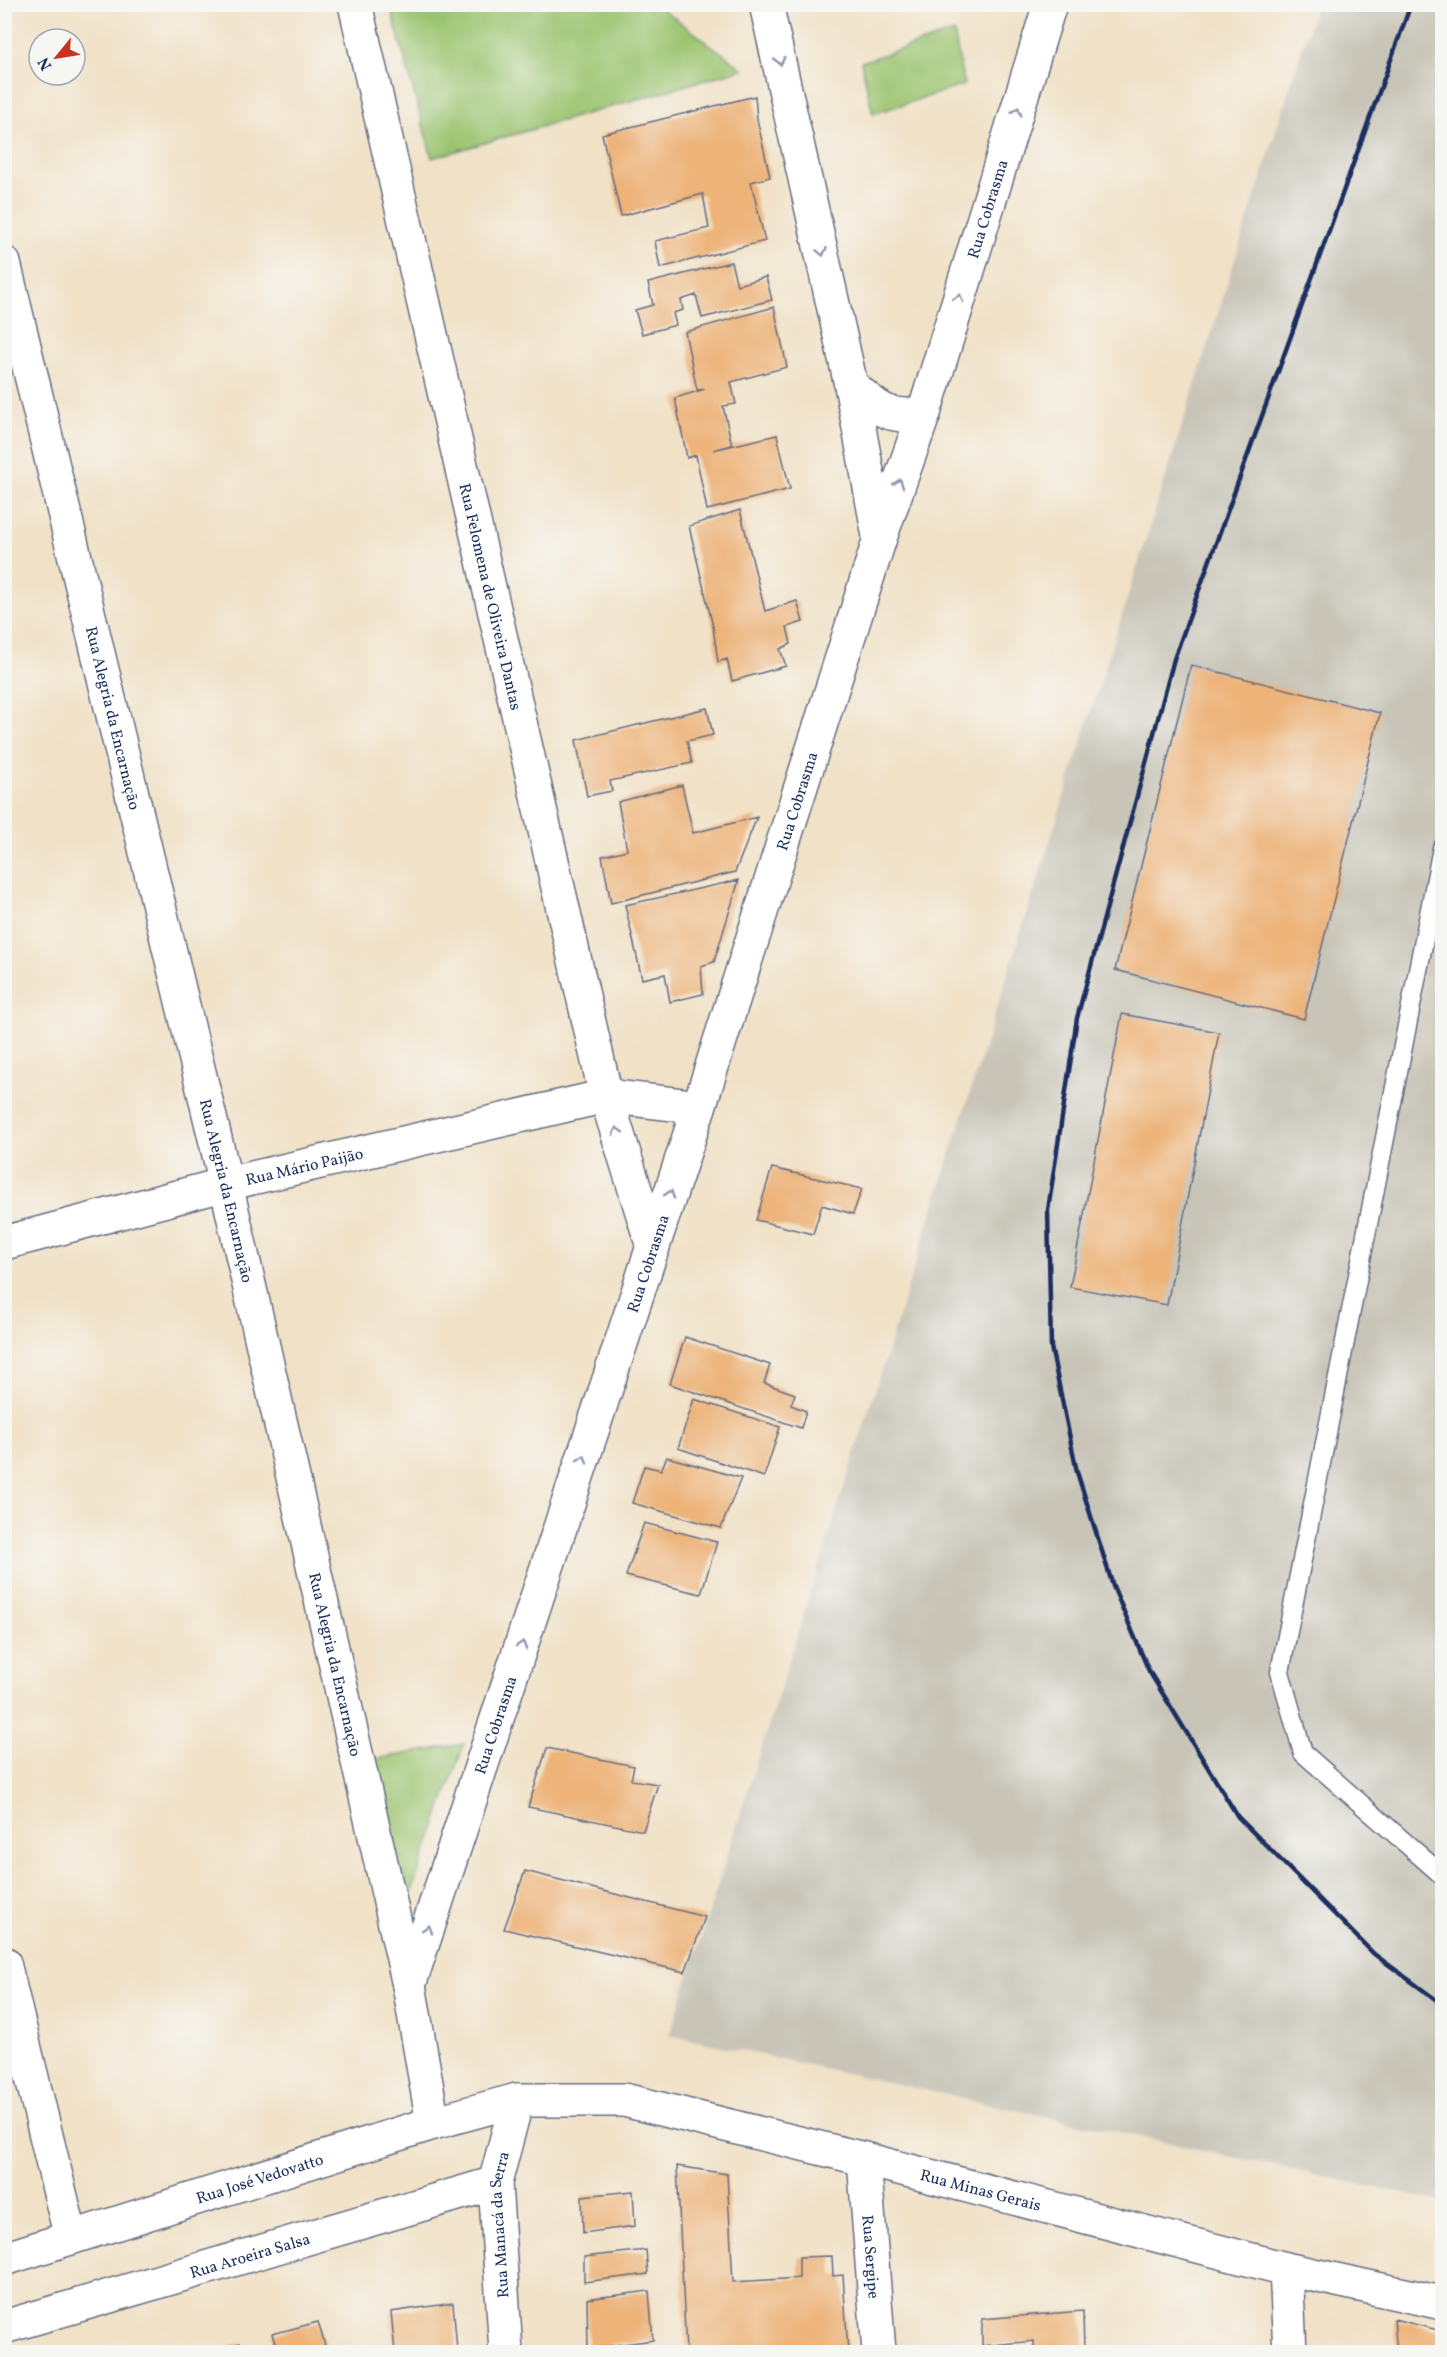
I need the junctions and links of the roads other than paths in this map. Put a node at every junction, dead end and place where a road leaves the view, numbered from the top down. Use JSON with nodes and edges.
{"nodes":[{"id":1,"x":355,"y":4,"type":"edge"},
{"id":2,"x":766,"y":4,"type":"edge"},
{"id":3,"x":1050,"y":4,"type":"edge"},
{"id":4,"x":4,"y":263,"type":"edge"},
{"id":5,"x":851,"y":385,"type":"junction"},
{"id":6,"x":924,"y":412,"type":"junction"},
{"id":7,"x":880,"y":538,"type":"junction"},
{"id":8,"x":1443,"y":848,"type":"edge"},
{"id":9,"x":606,"y":1096,"type":"junction"},
{"id":10,"x":699,"y":1107,"type":"junction"},
{"id":11,"x":226,"y":1184,"type":"junction"},
{"id":12,"x":4,"y":1243,"type":"edge"},
{"id":13,"x":653,"y":1247,"type":"junction"},
{"id":14,"x":1443,"y":1875,"type":"edge"},
{"id":15,"x":4,"y":1963,"type":"edge"},
{"id":16,"x":410,"y":1985,"type":"junction"},
{"id":17,"x":517,"y":2100,"type":"junction"},
{"id":18,"x":434,"y":2123,"type":"junction"},
{"id":19,"x":864,"y":2158,"type":"junction"},
{"id":20,"x":495,"y":2183,"type":"junction"},
{"id":21,"x":71,"y":2238,"type":"junction"},
{"id":22,"x":4,"y":2259,"type":"edge"},
{"id":23,"x":1286,"y":2269,"type":"junction"},
{"id":24,"x":1443,"y":2303,"type":"edge"},
{"id":25,"x":4,"y":2327,"type":"edge"},
{"id":26,"x":506,"y":2352,"type":"edge"},
{"id":27,"x":879,"y":2352,"type":"edge"},
{"id":28,"x":1290,"y":2352,"type":"edge"}],
"edges":[{"from":1,"to":9,"type":"street","name":"Rua Felomena de Oliveira Dantas"},
{"from":2,"to":5,"type":"street","name":"Rua Cobrasma","one_way":true},
{"from":6,"to":3,"type":"street","name":"Rua Cobrasma","one_way":true},
{"from":4,"to":11,"type":"street","name":"Rua Alegria da Encarnação"},
{"from":5,"to":6,"type":"street"},
{"from":5,"to":7,"type":"street","name":"Rua Cobrasma"},
{"from":7,"to":6,"type":"street","name":"Rua Cobrasma","one_way":true},
{"from":7,"to":10,"type":"street","name":"Rua Cobrasma"},
{"from":8,"to":14,"type":"lane"},
{"from":9,"to":10,"type":"street"},
{"from":9,"to":11,"type":"street","name":"Rua Mário Paijão"},
{"from":13,"to":9,"type":"street","name":"Rua Felomena de Oliveira Dantas","one_way":true},
{"from":13,"to":10,"type":"street","name":"Rua Cobrasma","one_way":true},
{"from":11,"to":12,"type":"street","name":"Rua Mário Paijão"},
{"from":11,"to":16,"type":"street","name":"Rua Alegria da Encarnação"},
{"from":16,"to":13,"type":"street","name":"Rua Cobrasma","one_way":true},
{"from":15,"to":21,"type":"street"},
{"from":16,"to":18,"type":"street","name":"Rua Alegria da Encarnação"},
{"from":17,"to":18,"type":"street","name":"Rua José Vedovatto"},
{"from":17,"to":19,"type":"street","name":"Rua Minas Gerais"},
{"from":17,"to":20,"type":"street","name":"Rua Manacá da Serra"},
{"from":18,"to":21,"type":"street","name":"Rua José Vedovatto"},
{"from":19,"to":23,"type":"street","name":"Rua Minas Gerais"},
{"from":19,"to":27,"type":"street","name":"Rua Sergipe"},
{"from":20,"to":25,"type":"street","name":"Rua Aroeira Salsa"},
{"from":20,"to":26,"type":"street","name":"Rua Manacá da Serra"},
{"from":21,"to":22,"type":"street","name":"Rua José Vedovatto"},
{"from":23,"to":24,"type":"street","name":"Rua Minas Gerais"},
{"from":23,"to":28,"type":"street"}]}
